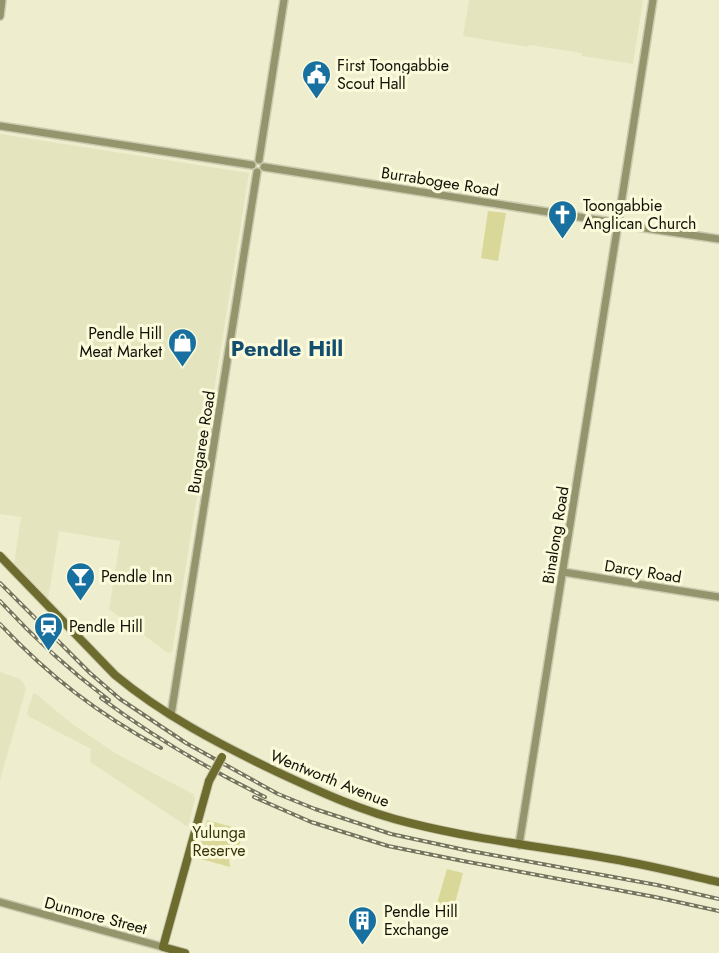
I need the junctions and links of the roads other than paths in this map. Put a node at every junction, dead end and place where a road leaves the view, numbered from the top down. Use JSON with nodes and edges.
{"nodes":[{"id":1,"x":2,"y":0,"type":"edge"},
{"id":2,"x":284,"y":0,"type":"edge"},
{"id":3,"x":653,"y":0,"type":"edge"},
{"id":4,"x":0,"y":16,"type":"edge"},
{"id":5,"x":0,"y":126,"type":"edge"},
{"id":6,"x":259,"y":160,"type":"junction"},
{"id":7,"x":252,"y":165,"type":"junction"},
{"id":8,"x":264,"y":167,"type":"junction"},
{"id":9,"x":257,"y":172,"type":"junction"},
{"id":10,"x":619,"y":217,"type":"junction"},
{"id":11,"x":611,"y":222,"type":"junction"},
{"id":12,"x":620,"y":227,"type":"junction"},
{"id":13,"x":719,"y":239,"type":"edge"},
{"id":14,"x":0,"y":556,"type":"edge"},
{"id":15,"x":563,"y":572,"type":"junction"},
{"id":16,"x":719,"y":597,"type":"edge"},
{"id":17,"x":171,"y":715,"type":"junction"},
{"id":18,"x":227,"y":747,"type":"junction"},
{"id":19,"x":519,"y":845,"type":"junction"},
{"id":20,"x":719,"y":882,"type":"edge"},
{"id":21,"x":0,"y":902,"type":"edge"},
{"id":22,"x":164,"y":947,"type":"junction"},
{"id":23,"x":184,"y":953,"type":"edge"}],
"edges":[{"from":1,"to":4,"type":"street"},
{"from":2,"to":6,"type":"street"},
{"from":3,"to":10,"type":"street"},
{"from":5,"to":7,"type":"street"},
{"from":6,"to":7,"type":"street"},
{"from":6,"to":8,"type":"street"},
{"from":7,"to":9,"type":"street"},
{"from":8,"to":9,"type":"street"},
{"from":8,"to":11,"type":"street","name":"Burrabogee Road"},
{"from":9,"to":17,"type":"street","name":"Bungaree Road"},
{"from":10,"to":11,"type":"street"},
{"from":10,"to":12,"type":"street"},
{"from":11,"to":12,"type":"street"},
{"from":12,"to":13,"type":"street"},
{"from":12,"to":15,"type":"street","name":"Binalong Road"},
{"from":14,"to":17,"type":"main road","name":"Wentworth Avenue"},
{"from":15,"to":16,"type":"street","name":"Darcy Road"},
{"from":15,"to":19,"type":"street","name":"Binalong Road"},
{"from":17,"to":18,"type":"main road","name":"Wentworth Avenue"},
{"from":18,"to":19,"type":"main road","name":"Wentworth Avenue"},
{"from":18,"to":22,"type":"main road","bridge":true},
{"from":19,"to":20,"type":"main road","name":"Wentworth Avenue"},
{"from":21,"to":22,"type":"street","name":"Dunmore Street"},
{"from":22,"to":23,"type":"main road","name":"Dunmore Street"}]}
